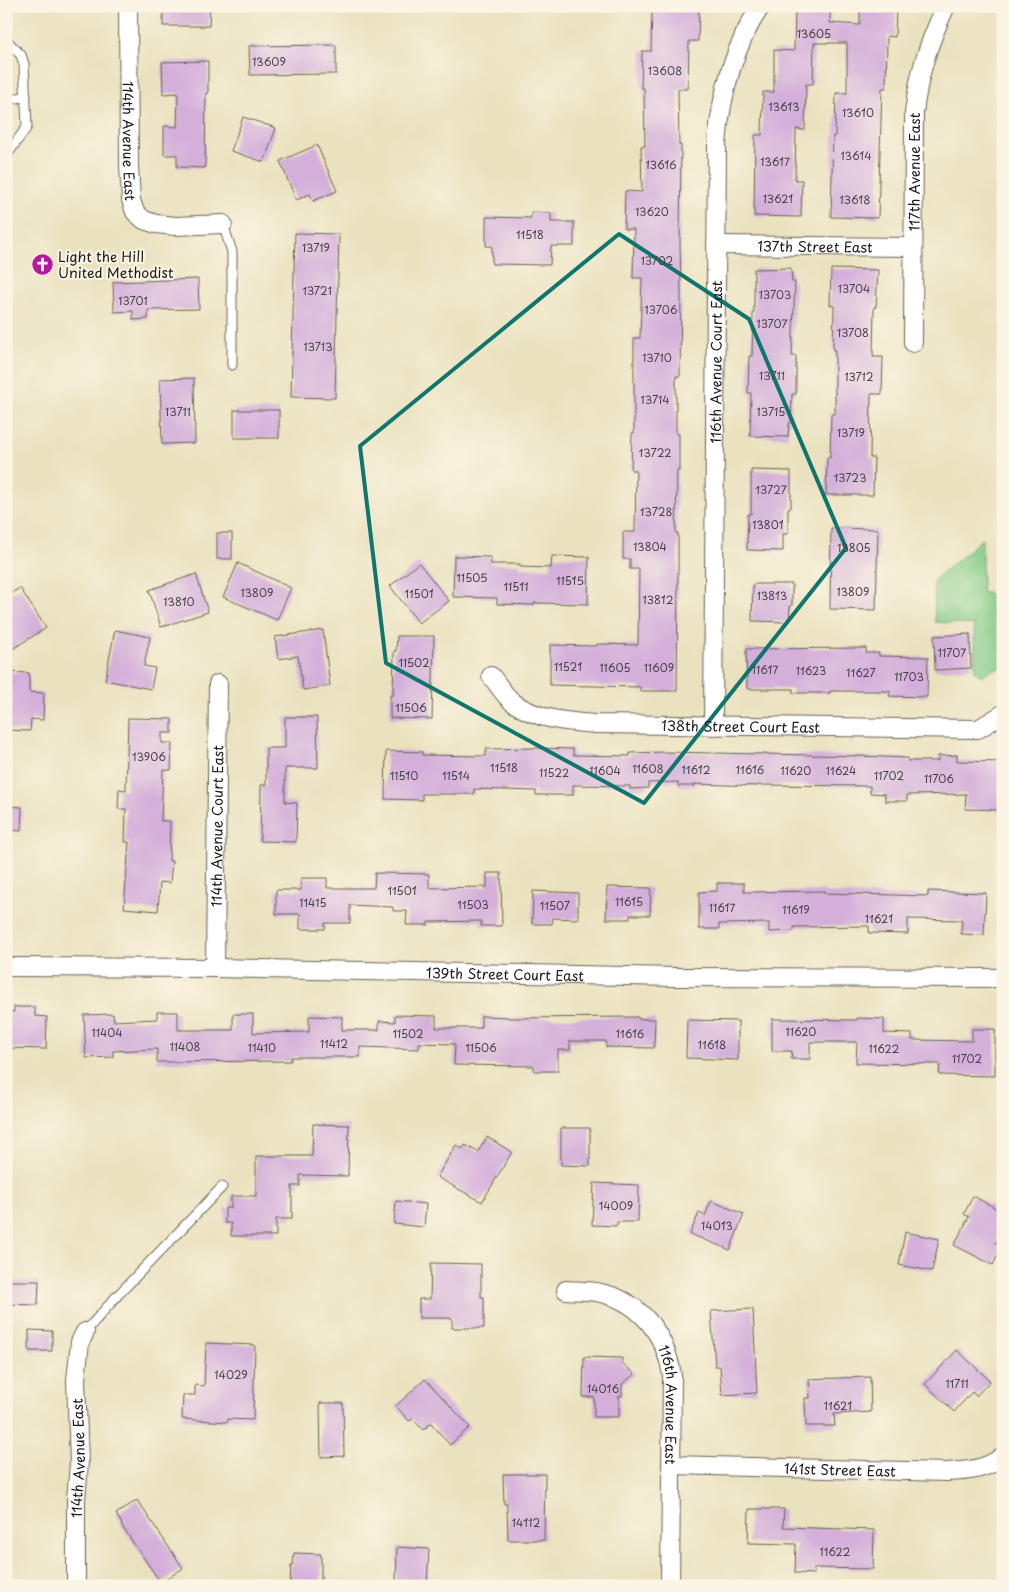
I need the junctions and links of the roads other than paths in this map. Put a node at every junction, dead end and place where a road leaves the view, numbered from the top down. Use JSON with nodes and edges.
{"nodes":[{"id":1,"x":128,"y":6,"type":"edge"},
{"id":2,"x":761,"y":6,"type":"edge"},
{"id":3,"x":946,"y":6,"type":"edge"},
{"id":4,"x":6,"y":40,"type":"edge"},
{"id":5,"x":26,"y":96,"type":"junction"},
{"id":6,"x":6,"y":101,"type":"edge"},
{"id":7,"x":6,"y":156,"type":"edge"},
{"id":8,"x":224,"y":224,"type":"joint"},
{"id":9,"x":716,"y":245,"type":"junction"},
{"id":10,"x":913,"y":248,"type":"junction"},
{"id":11,"x":912,"y":343,"type":"dead end"},
{"id":12,"x":232,"y":365,"type":"dead end"},
{"id":13,"x":491,"y":676,"type":"dead end"},
{"id":14,"x":218,"y":684,"type":"dead end"},
{"id":15,"x":1003,"y":714,"type":"edge"},
{"id":16,"x":713,"y":726,"type":"junction"},
{"id":17,"x":6,"y":967,"type":"edge"},
{"id":18,"x":215,"y":968,"type":"junction"},
{"id":19,"x":1003,"y":978,"type":"edge"},
{"id":20,"x":222,"y":1187,"type":"dead end"},
{"id":21,"x":566,"y":1290,"type":"dead end"},
{"id":22,"x":85,"y":1332,"type":"joint"},
{"id":23,"x":1003,"y":1456,"type":"edge"},
{"id":24,"x":672,"y":1465,"type":"junction"},
{"id":25,"x":76,"y":1586,"type":"edge"},
{"id":26,"x":670,"y":1586,"type":"edge"}],
"edges":[{"from":1,"to":8,"type":"street","name":"114th Avenue East"},
{"from":2,"to":9,"type":"street","name":"116th Avenue Court East"},
{"from":3,"to":10,"type":"street","name":"117th Avenue East"},
{"from":4,"to":5,"type":"lane"},
{"from":5,"to":6,"type":"lane"},
{"from":5,"to":7,"type":"lane"},
{"from":8,"to":12,"type":"lane"},
{"from":9,"to":10,"type":"street","name":"137th Street East"},
{"from":9,"to":16,"type":"street","name":"116th Avenue Court East"},
{"from":10,"to":11,"type":"street","name":"117th Avenue East"},
{"from":13,"to":16,"type":"street","name":"138th Street Court East"},
{"from":14,"to":18,"type":"street","name":"114th Avenue Court East"},
{"from":15,"to":16,"type":"street","name":"138th Street Court East"},
{"from":17,"to":18,"type":"street","name":"139th Street Court East"},
{"from":18,"to":19,"type":"street","name":"139th Street Court East"},
{"from":20,"to":22,"type":"lane"},
{"from":21,"to":24,"type":"street","name":"116th Avenue East"},
{"from":22,"to":25,"type":"street","name":"114th Avenue East"},
{"from":23,"to":24,"type":"street","name":"141st Street East"},
{"from":24,"to":26,"type":"street","name":"116th Avenue East"}]}
